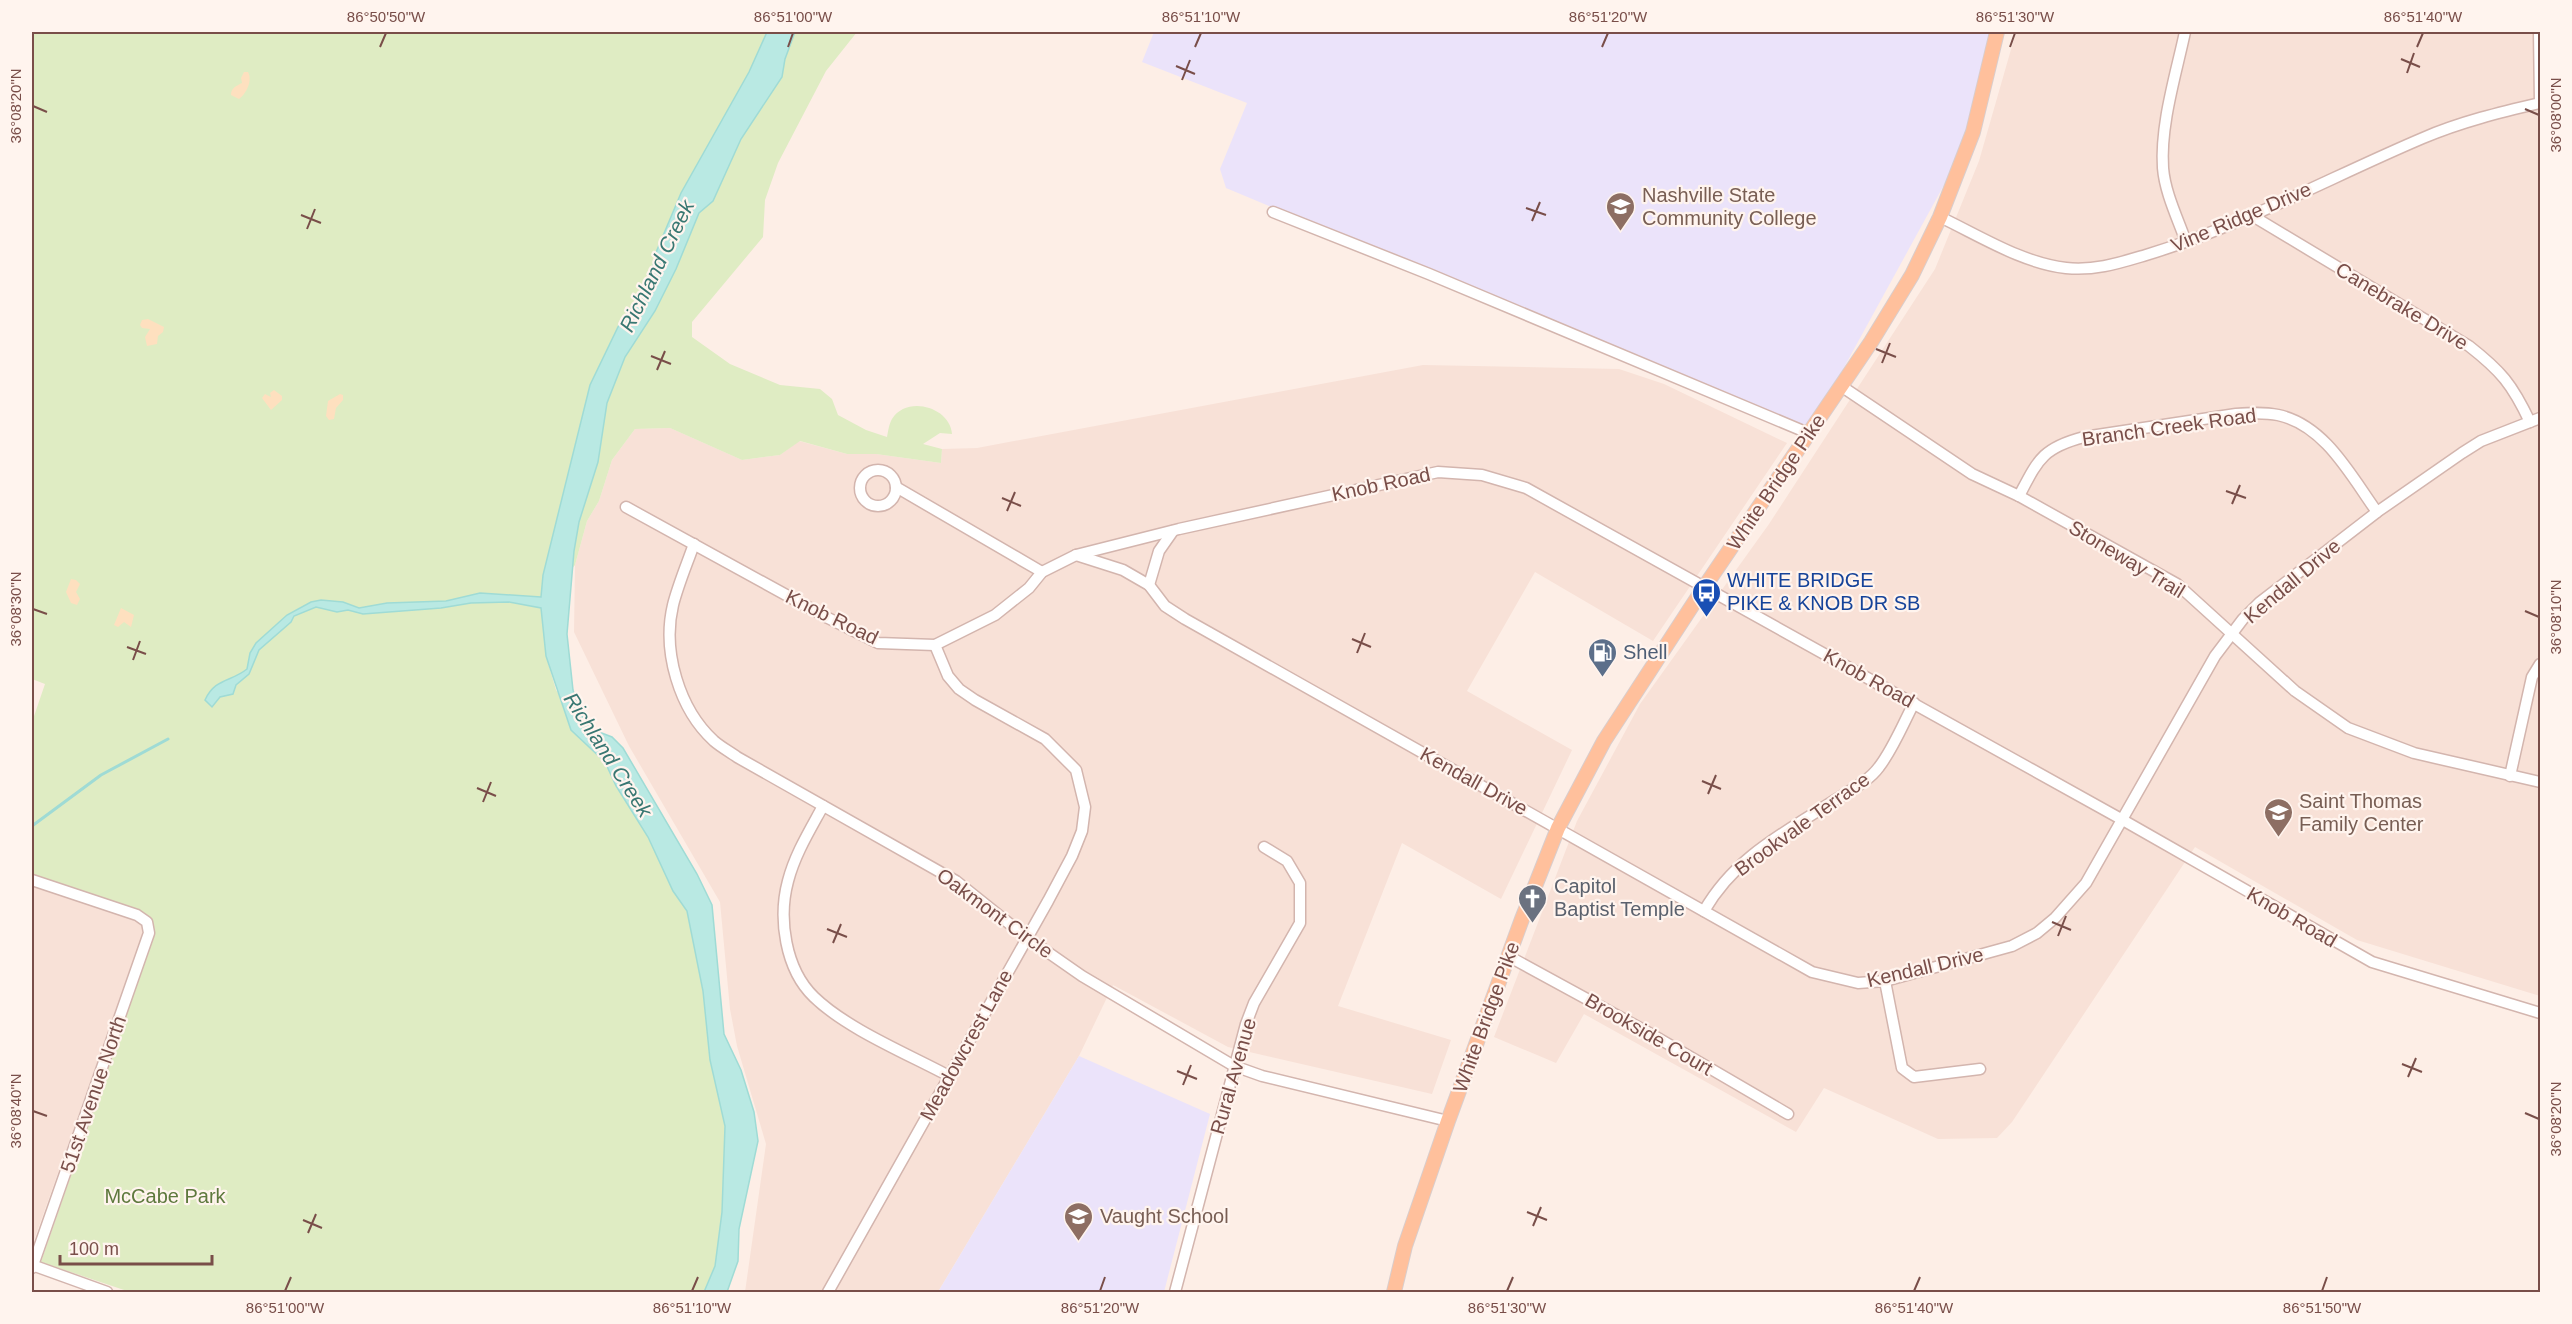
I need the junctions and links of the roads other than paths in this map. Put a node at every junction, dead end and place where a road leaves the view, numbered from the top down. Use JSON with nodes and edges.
{"nodes":[{"id":1,"x":1997,"y":32,"type":"edge"},
{"id":2,"x":2185,"y":32,"type":"edge"},
{"id":3,"x":2539,"y":32,"type":"edge"},
{"id":4,"x":2540,"y":103,"type":"edge"},
{"id":5,"x":1272,"y":212,"type":"dead end"},
{"id":6,"x":2251,"y":215,"type":"junction"},
{"id":7,"x":1940,"y":217,"type":"junction"},
{"id":8,"x":2187,"y":242,"type":"junction"},
{"id":9,"x":1841,"y":386,"type":"junction"},
{"id":10,"x":2535,"y":420,"type":"edge"},
{"id":11,"x":1808,"y":433,"type":"junction"},
{"id":12,"x":896,"y":487,"type":"dead end"},
{"id":13,"x":2019,"y":496,"type":"junction"},
{"id":14,"x":626,"y":507,"type":"dead end"},
{"id":15,"x":2377,"y":512,"type":"junction"},
{"id":16,"x":1173,"y":531,"type":"junction"},
{"id":17,"x":694,"y":544,"type":"junction"},
{"id":18,"x":1076,"y":555,"type":"junction"},
{"id":19,"x":1042,"y":572,"type":"junction"},
{"id":20,"x":1149,"y":585,"type":"junction"},
{"id":21,"x":1705,"y":586,"type":"junction"},
{"id":22,"x":2233,"y":632,"type":"junction"},
{"id":23,"x":935,"y":645,"type":"junction"},
{"id":24,"x":2541,"y":664,"type":"edge"},
{"id":25,"x":1914,"y":703,"type":"junction"},
{"id":26,"x":2510,"y":776,"type":"junction"},
{"id":27,"x":2541,"y":782,"type":"edge"},
{"id":28,"x":822,"y":806,"type":"junction"},
{"id":29,"x":2121,"y":819,"type":"junction"},
{"id":30,"x":1558,"y":828,"type":"junction"},
{"id":31,"x":1264,"y":847,"type":"dead end"},
{"id":32,"x":32,"y":880,"type":"edge"},
{"id":33,"x":1704,"y":911,"type":"junction"},
{"id":34,"x":1026,"y":937,"type":"junction"},
{"id":35,"x":1508,"y":956,"type":"junction"},
{"id":36,"x":1885,"y":981,"type":"junction"},
{"id":37,"x":2541,"y":1013,"type":"edge"},
{"id":38,"x":1234,"y":1066,"type":"junction"},
{"id":39,"x":1980,"y":1069,"type":"dead end"},
{"id":40,"x":949,"y":1076,"type":"junction"},
{"id":41,"x":1788,"y":1114,"type":"dead end"},
{"id":42,"x":1448,"y":1120,"type":"junction"},
{"id":43,"x":32,"y":1266,"type":"edge"},
{"id":44,"x":107,"y":1293,"type":"edge"},
{"id":45,"x":828,"y":1293,"type":"edge"},
{"id":46,"x":1175,"y":1293,"type":"edge"},
{"id":47,"x":1394,"y":1293,"type":"edge"}],
"edges":[{"from":1,"to":7,"type":"main road","name":"White Bridge Pike"},
{"from":2,"to":8,"type":"street"},
{"from":3,"to":4,"type":"street"},
{"from":4,"to":6,"type":"street","name":"Vine Ridge Drive"},
{"from":5,"to":11,"type":"street"},
{"from":6,"to":8,"type":"street","name":"Vine Ridge Drive"},
{"from":6,"to":10,"type":"street","name":"Canebrake Drive"},
{"from":7,"to":8,"type":"street","name":"Vine Ridge Drive"},
{"from":7,"to":9,"type":"main road","name":"White Bridge Pike"},
{"from":9,"to":11,"type":"main road","name":"White Bridge Pike"},
{"from":9,"to":13,"type":"street","name":"Stoneway Trail"},
{"from":10,"to":15,"type":"street","name":"Kendall Drive"},
{"from":11,"to":21,"type":"main road","name":"White Bridge Pike"},
{"from":12,"to":19,"type":"street"},
{"from":13,"to":15,"type":"street","name":"Branch Creek Road"},
{"from":13,"to":22,"type":"street","name":"Stoneway Trail"},
{"from":14,"to":17,"type":"street","name":"Knob Road"},
{"from":15,"to":22,"type":"street","name":"Kendall Drive"},
{"from":16,"to":18,"type":"street","name":"Knob Road"},
{"from":16,"to":20,"type":"street"},
{"from":16,"to":21,"type":"street","name":"Knob Road"},
{"from":17,"to":23,"type":"street","name":"Knob Road"},
{"from":17,"to":28,"type":"street","name":"Oakmont Circle"},
{"from":18,"to":19,"type":"street","name":"Knob Road"},
{"from":18,"to":20,"type":"street","name":"Kendall Drive"},
{"from":19,"to":23,"type":"street","name":"Knob Road"},
{"from":20,"to":30,"type":"street","name":"Kendall Drive"},
{"from":21,"to":25,"type":"street","name":"Knob Road"},
{"from":21,"to":30,"type":"main road","name":"White Bridge Pike"},
{"from":22,"to":26,"type":"street","name":"Stoneway Trail"},
{"from":22,"to":29,"type":"street","name":"Kendall Drive"},
{"from":23,"to":34,"type":"street","name":"Meadowcrest Lane"},
{"from":24,"to":26,"type":"street"},
{"from":25,"to":29,"type":"street","name":"Knob Road"},
{"from":25,"to":33,"type":"street","name":"Brookvale Terrace"},
{"from":26,"to":27,"type":"street","name":"Stoneway Trail"},
{"from":28,"to":34,"type":"street","name":"Oakmont Circle"},
{"from":28,"to":40,"type":"street"},
{"from":29,"to":36,"type":"street","name":"Kendall Drive"},
{"from":29,"to":37,"type":"street","name":"Knob Road"},
{"from":30,"to":33,"type":"street","name":"Kendall Drive"},
{"from":30,"to":35,"type":"main road","name":"White Bridge Pike"},
{"from":31,"to":38,"type":"street","name":"Rural Avenue"},
{"from":32,"to":43,"type":"street","name":"51st Avenue North"},
{"from":33,"to":36,"type":"street","name":"Kendall Drive"},
{"from":34,"to":38,"type":"street","name":"Oakmont Circle"},
{"from":34,"to":40,"type":"street","name":"Meadowcrest Lane"},
{"from":35,"to":41,"type":"street","name":"Brookside Court"},
{"from":35,"to":42,"type":"main road","name":"White Bridge Pike"},
{"from":36,"to":39,"type":"street"},
{"from":38,"to":42,"type":"street","name":"Oakmont Circle"},
{"from":38,"to":46,"type":"street","name":"Rural Avenue"},
{"from":40,"to":45,"type":"street","name":"Meadowcrest Lane"},
{"from":42,"to":47,"type":"main road","name":"White Bridge Pike"},
{"from":43,"to":44,"type":"street"}]}
